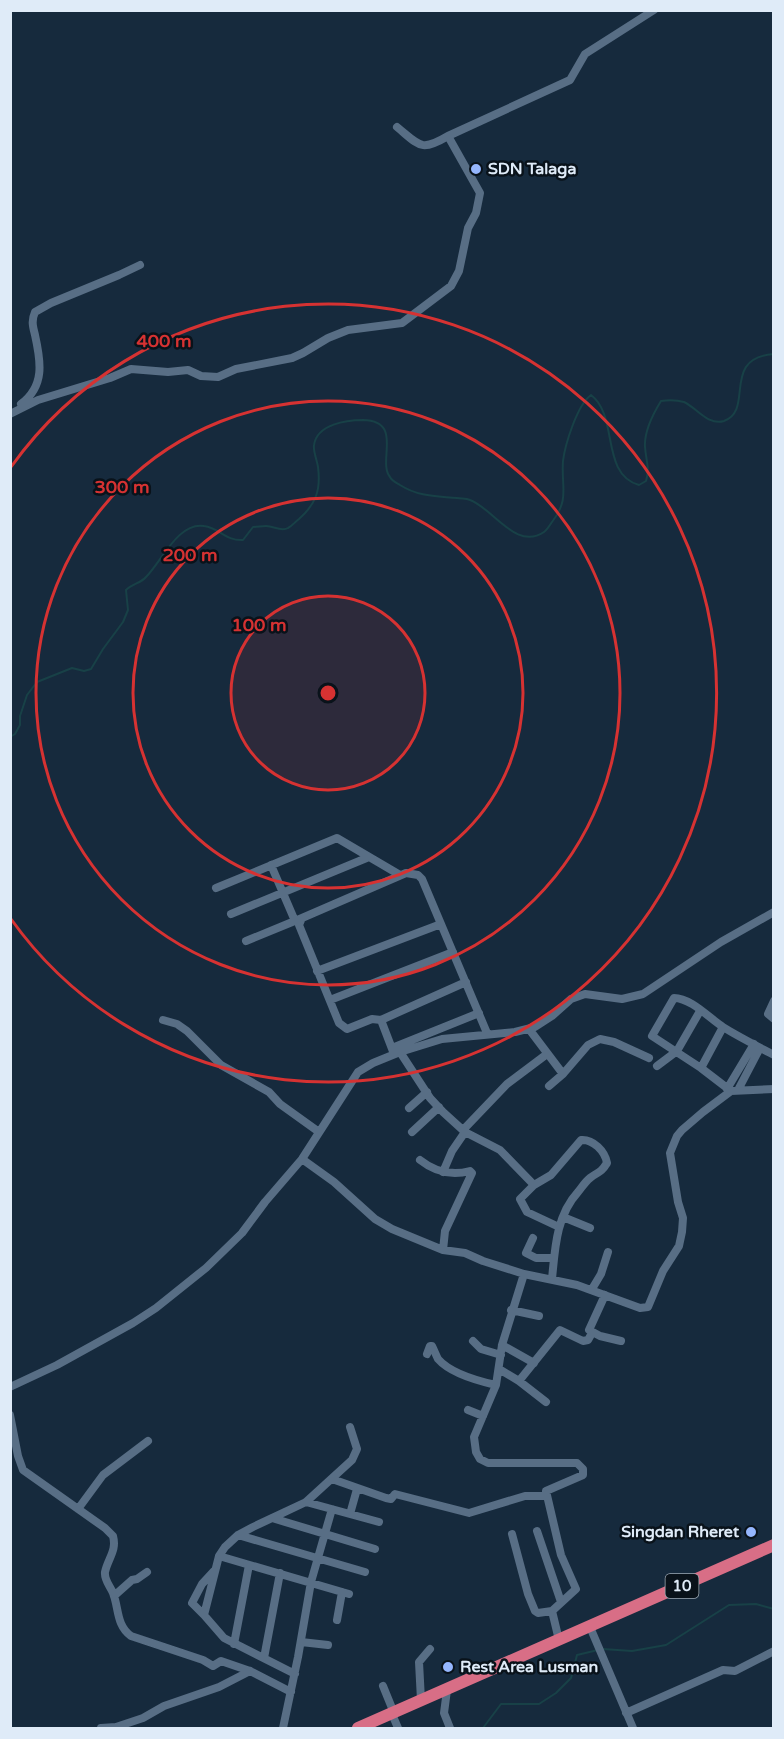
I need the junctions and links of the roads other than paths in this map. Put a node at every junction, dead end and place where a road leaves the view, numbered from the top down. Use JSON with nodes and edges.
{"nodes":[{"id":1,"x":654,"y":10,"type":"edge"},
{"id":2,"x":397,"y":128,"type":"dead end"},
{"id":3,"x":448,"y":136,"type":"junction"},
{"id":4,"x":140,"y":264,"type":"dead end"},
{"id":5,"x":10,"y":413,"type":"edge"},
{"id":6,"x":369,"y":857,"type":"junction"},
{"id":7,"x":271,"y":865,"type":"junction"},
{"id":8,"x":400,"y":875,"type":"junction"},
{"id":9,"x":216,"y":888,"type":"dead end"},
{"id":10,"x":283,"y":892,"type":"junction"},
{"id":11,"x":774,"y":912,"type":"edge"},
{"id":12,"x":231,"y":914,"type":"dead end"},
{"id":13,"x":299,"y":919,"type":"junction"},
{"id":14,"x":441,"y":924,"type":"junction"},
{"id":15,"x":246,"y":941,"type":"dead end"},
{"id":16,"x":453,"y":952,"type":"junction"},
{"id":17,"x":317,"y":971,"type":"junction"},
{"id":18,"x":466,"y":982,"type":"junction"},
{"id":19,"x":330,"y":1000,"type":"junction"},
{"id":20,"x":774,"y":1001,"type":"edge"},
{"id":21,"x":700,"y":1011,"type":"junction"},
{"id":22,"x":479,"y":1013,"type":"junction"},
{"id":23,"x":774,"y":1019,"type":"edge"},
{"id":24,"x":163,"y":1020,"type":"dead end"},
{"id":25,"x":381,"y":1020,"type":"junction"},
{"id":26,"x":723,"y":1027,"type":"junction"},
{"id":27,"x":529,"y":1029,"type":"junction"},
{"id":28,"x":487,"y":1034,"type":"junction"},
{"id":29,"x":757,"y":1046,"type":"junction"},
{"id":30,"x":395,"y":1051,"type":"junction"},
{"id":31,"x":677,"y":1051,"type":"junction"},
{"id":32,"x":547,"y":1054,"type":"junction"},
{"id":33,"x":774,"y":1055,"type":"edge"},
{"id":34,"x":649,"y":1058,"type":"dead end"},
{"id":35,"x":657,"y":1066,"type":"dead end"},
{"id":36,"x":701,"y":1068,"type":"junction"},
{"id":37,"x":563,"y":1074,"type":"junction"},
{"id":38,"x":549,"y":1086,"type":"dead end"},
{"id":39,"x":774,"y":1089,"type":"edge"},
{"id":40,"x":732,"y":1090,"type":"junction"},
{"id":41,"x":427,"y":1092,"type":"junction"},
{"id":42,"x":439,"y":1107,"type":"junction"},
{"id":43,"x":409,"y":1108,"type":"dead end"},
{"id":44,"x":464,"y":1131,"type":"junction"},
{"id":45,"x":320,"y":1132,"type":"junction"},
{"id":46,"x":412,"y":1132,"type":"dead end"},
{"id":47,"x":302,"y":1159,"type":"junction"},
{"id":48,"x":420,"y":1160,"type":"dead end"},
{"id":49,"x":443,"y":1172,"type":"junction"},
{"id":50,"x":534,"y":1185,"type":"junction"},
{"id":51,"x":563,"y":1217,"type":"junction"},
{"id":52,"x":559,"y":1227,"type":"junction"},
{"id":53,"x":590,"y":1228,"type":"dead end"},
{"id":54,"x":533,"y":1238,"type":"dead end"},
{"id":55,"x":442,"y":1250,"type":"junction"},
{"id":56,"x":608,"y":1252,"type":"dead end"},
{"id":57,"x":554,"y":1258,"type":"junction"},
{"id":58,"x":524,"y":1274,"type":"junction"},
{"id":59,"x":552,"y":1280,"type":"junction"},
{"id":60,"x":592,"y":1289,"type":"junction"},
{"id":61,"x":605,"y":1295,"type":"junction"},
{"id":62,"x":511,"y":1310,"type":"junction"},
{"id":63,"x":538,"y":1316,"type":"dead end"},
{"id":64,"x":592,"y":1333,"type":"junction"},
{"id":65,"x":473,"y":1341,"type":"dead end"},
{"id":66,"x":621,"y":1341,"type":"dead end"},
{"id":67,"x":502,"y":1345,"type":"junction"},
{"id":68,"x":427,"y":1354,"type":"dead end"},
{"id":69,"x":501,"y":1355,"type":"junction"},
{"id":70,"x":534,"y":1363,"type":"junction"},
{"id":71,"x":499,"y":1369,"type":"junction"},
{"id":72,"x":519,"y":1381,"type":"junction"},
{"id":73,"x":496,"y":1384,"type":"junction"},
{"id":74,"x":10,"y":1388,"type":"edge"},
{"id":75,"x":546,"y":1402,"type":"dead end"},
{"id":76,"x":468,"y":1410,"type":"dead end"},
{"id":77,"x":10,"y":1415,"type":"edge"},
{"id":78,"x":483,"y":1416,"type":"junction"},
{"id":79,"x":350,"y":1427,"type":"dead end"},
{"id":80,"x":148,"y":1442,"type":"dead end"},
{"id":81,"x":332,"y":1479,"type":"junction"},
{"id":82,"x":357,"y":1490,"type":"junction"},
{"id":83,"x":545,"y":1496,"type":"junction"},
{"id":84,"x":306,"y":1502,"type":"junction"},
{"id":85,"x":78,"y":1509,"type":"junction"},
{"id":86,"x":332,"y":1509,"type":"junction"},
{"id":87,"x":350,"y":1514,"type":"junction"},
{"id":88,"x":272,"y":1518,"type":"junction"},
{"id":89,"x":379,"y":1522,"type":"dead end"},
{"id":90,"x":537,"y":1531,"type":"dead end"},
{"id":91,"x":326,"y":1533,"type":"junction"},
{"id":92,"x":512,"y":1534,"type":"dead end"},
{"id":93,"x":238,"y":1535,"type":"junction"},
{"id":94,"x":774,"y":1545,"type":"edge"},
{"id":95,"x":375,"y":1548,"type":"dead end"},
{"id":96,"x":219,"y":1556,"type":"junction"},
{"id":97,"x":318,"y":1559,"type":"junction"},
{"id":98,"x":249,"y":1565,"type":"junction"},
{"id":99,"x":216,"y":1568,"type":"junction"},
{"id":100,"x":147,"y":1572,"type":"dead end"},
{"id":101,"x":365,"y":1572,"type":"dead end"},
{"id":102,"x":280,"y":1573,"type":"junction"},
{"id":103,"x":311,"y":1582,"type":"junction"},
{"id":104,"x":114,"y":1596,"type":"junction"},
{"id":105,"x":561,"y":1602,"type":"junction"},
{"id":106,"x":552,"y":1611,"type":"junction"},
{"id":107,"x":204,"y":1615,"type":"junction"},
{"id":108,"x":337,"y":1620,"type":"dead end"},
{"id":109,"x":590,"y":1627,"type":"junction"},
{"id":110,"x":559,"y":1640,"type":"junction"},
{"id":111,"x":301,"y":1642,"type":"junction"},
{"id":112,"x":234,"y":1644,"type":"junction"},
{"id":113,"x":328,"y":1645,"type":"dead end"},
{"id":114,"x":430,"y":1649,"type":"dead end"},
{"id":115,"x":774,"y":1650,"type":"edge"},
{"id":116,"x":264,"y":1658,"type":"junction"},
{"id":117,"x":250,"y":1671,"type":"junction"},
{"id":118,"x":295,"y":1674,"type":"junction"},
{"id":119,"x":383,"y":1686,"type":"dead end"},
{"id":120,"x":447,"y":1690,"type":"junction"},
{"id":121,"x":291,"y":1692,"type":"junction"},
{"id":122,"x":422,"y":1700,"type":"junction"},
{"id":123,"x":393,"y":1713,"type":"junction"},
{"id":124,"x":626,"y":1713,"type":"junction"},
{"id":125,"x":101,"y":1728,"type":"edge"},
{"id":126,"x":283,"y":1728,"type":"edge"},
{"id":127,"x":358,"y":1728,"type":"edge"},
{"id":128,"x":398,"y":1728,"type":"edge"},
{"id":129,"x":450,"y":1728,"type":"edge"},
{"id":130,"x":633,"y":1728,"type":"edge"}],
"edges":[{"from":1,"to":3,"type":"street"},
{"from":2,"to":3,"type":"street"},
{"from":3,"to":5,"type":"street"},
{"from":4,"to":5,"type":"street"},
{"from":6,"to":7,"type":"street"},
{"from":6,"to":8,"type":"street"},
{"from":6,"to":10,"type":"street"},
{"from":7,"to":9,"type":"street"},
{"from":7,"to":10,"type":"street"},
{"from":8,"to":13,"type":"street"},
{"from":8,"to":14,"type":"street"},
{"from":10,"to":12,"type":"street"},
{"from":10,"to":13,"type":"street"},
{"from":11,"to":27,"type":"street"},
{"from":13,"to":15,"type":"street"},
{"from":13,"to":17,"type":"street"},
{"from":14,"to":16,"type":"street"},
{"from":14,"to":17,"type":"street"},
{"from":16,"to":18,"type":"street"},
{"from":16,"to":19,"type":"street"},
{"from":17,"to":19,"type":"street"},
{"from":18,"to":22,"type":"street"},
{"from":18,"to":25,"type":"street"},
{"from":19,"to":25,"type":"street"},
{"from":20,"to":23,"type":"street"},
{"from":21,"to":26,"type":"street"},
{"from":21,"to":31,"type":"street"},
{"from":21,"to":31,"type":"street"},
{"from":22,"to":28,"type":"street"},
{"from":22,"to":30,"type":"street"},
{"from":24,"to":45,"type":"street"},
{"from":25,"to":30,"type":"street"},
{"from":26,"to":29,"type":"street"},
{"from":26,"to":36,"type":"street"},
{"from":27,"to":28,"type":"street"},
{"from":27,"to":32,"type":"street"},
{"from":28,"to":30,"type":"street"},
{"from":29,"to":33,"type":"street"},
{"from":29,"to":40,"type":"street"},
{"from":30,"to":41,"type":"street"},
{"from":30,"to":45,"type":"street"},
{"from":31,"to":35,"type":"street"},
{"from":31,"to":36,"type":"street"},
{"from":32,"to":37,"type":"street"},
{"from":32,"to":44,"type":"street"},
{"from":34,"to":37,"type":"street"},
{"from":36,"to":40,"type":"street"},
{"from":37,"to":38,"type":"street"},
{"from":39,"to":40,"type":"street"},
{"from":40,"to":61,"type":"street"},
{"from":41,"to":42,"type":"street"},
{"from":41,"to":43,"type":"street"},
{"from":42,"to":44,"type":"street"},
{"from":42,"to":46,"type":"street"},
{"from":44,"to":49,"type":"street"},
{"from":44,"to":50,"type":"street"},
{"from":45,"to":47,"type":"street"},
{"from":47,"to":55,"type":"street"},
{"from":47,"to":74,"type":"street"},
{"from":48,"to":49,"type":"street"},
{"from":49,"to":55,"type":"street"},
{"from":50,"to":51,"type":"street"},
{"from":50,"to":52,"type":"street"},
{"from":51,"to":52,"type":"street"},
{"from":51,"to":53,"type":"street"},
{"from":52,"to":57,"type":"street"},
{"from":54,"to":57,"type":"street"},
{"from":55,"to":58,"type":"street"},
{"from":56,"to":60,"type":"street"},
{"from":57,"to":59,"type":"street"},
{"from":58,"to":59,"type":"street"},
{"from":58,"to":62,"type":"street"},
{"from":59,"to":60,"type":"street"},
{"from":60,"to":61,"type":"street"},
{"from":61,"to":64,"type":"street"},
{"from":62,"to":63,"type":"street"},
{"from":62,"to":67,"type":"street"},
{"from":64,"to":66,"type":"street"},
{"from":64,"to":70,"type":"street"},
{"from":65,"to":69,"type":"street"},
{"from":67,"to":69,"type":"street"},
{"from":67,"to":70,"type":"street"},
{"from":68,"to":73,"type":"street"},
{"from":69,"to":71,"type":"street"},
{"from":70,"to":72,"type":"street"},
{"from":71,"to":72,"type":"street"},
{"from":71,"to":73,"type":"street"},
{"from":72,"to":75,"type":"street"},
{"from":73,"to":78,"type":"street"},
{"from":76,"to":78,"type":"street"},
{"from":77,"to":85,"type":"street"},
{"from":78,"to":83,"type":"street"},
{"from":79,"to":81,"type":"street"},
{"from":80,"to":85,"type":"street"},
{"from":81,"to":82,"type":"street"},
{"from":81,"to":84,"type":"street"},
{"from":82,"to":83,"type":"street"},
{"from":82,"to":87,"type":"street"},
{"from":83,"to":105,"type":"street"},
{"from":84,"to":86,"type":"street"},
{"from":84,"to":88,"type":"street"},
{"from":85,"to":104,"type":"street"},
{"from":86,"to":87,"type":"street"},
{"from":86,"to":91,"type":"street"},
{"from":87,"to":89,"type":"street"},
{"from":88,"to":91,"type":"street"},
{"from":88,"to":93,"type":"street"},
{"from":90,"to":105,"type":"street"},
{"from":91,"to":95,"type":"street"},
{"from":91,"to":97,"type":"street"},
{"from":92,"to":106,"type":"street"},
{"from":93,"to":96,"type":"street"},
{"from":93,"to":97,"type":"street"},
{"from":94,"to":109,"type":"highway","number":"10"},
{"from":96,"to":98,"type":"street"},
{"from":96,"to":99,"type":"street"},
{"from":97,"to":101,"type":"street"},
{"from":97,"to":103,"type":"street"},
{"from":98,"to":102,"type":"street"},
{"from":98,"to":112,"type":"street"},
{"from":99,"to":107,"type":"street"},
{"from":99,"to":107,"type":"street"},
{"from":100,"to":104,"type":"street"},
{"from":102,"to":103,"type":"street"},
{"from":102,"to":116,"type":"street"},
{"from":103,"to":108,"type":"street"},
{"from":103,"to":111,"type":"street"},
{"from":104,"to":117,"type":"street"},
{"from":105,"to":106,"type":"street"},
{"from":106,"to":110,"type":"street"},
{"from":107,"to":112,"type":"street"},
{"from":109,"to":110,"type":"highway","number":"10"},
{"from":109,"to":124,"type":"street"},
{"from":110,"to":120,"type":"highway","number":"10"},
{"from":111,"to":113,"type":"street"},
{"from":111,"to":118,"type":"street"},
{"from":112,"to":116,"type":"street"},
{"from":114,"to":122,"type":"street"},
{"from":115,"to":124,"type":"street"},
{"from":116,"to":118,"type":"street"},
{"from":117,"to":121,"type":"street"},
{"from":117,"to":125,"type":"street"},
{"from":118,"to":121,"type":"street"},
{"from":119,"to":123,"type":"street"},
{"from":120,"to":122,"type":"highway","number":"10"},
{"from":120,"to":129,"type":"street"},
{"from":121,"to":126,"type":"street"},
{"from":122,"to":123,"type":"highway","number":"10"},
{"from":123,"to":127,"type":"highway","number":"10"},
{"from":123,"to":128,"type":"street"},
{"from":124,"to":130,"type":"street"}]}
